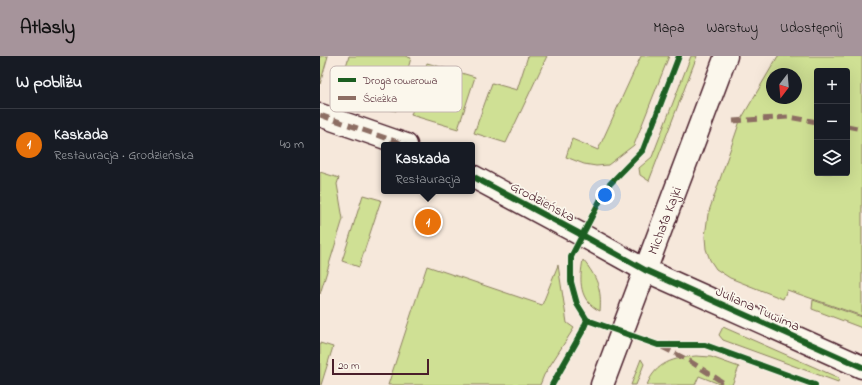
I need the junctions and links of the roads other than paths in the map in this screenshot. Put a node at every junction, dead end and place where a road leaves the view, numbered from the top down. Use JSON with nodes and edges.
{"nodes":[{"id":1,"x":726,"y":56,"type":"edge"},
{"id":2,"x":320,"y":115,"type":"edge"},
{"id":3,"x":397,"y":142,"type":"edge"},
{"id":4,"x":475,"y":178,"type":"edge"},
{"id":5,"x":645,"y":270,"type":"junction"},
{"id":6,"x":862,"y":367,"type":"edge"},
{"id":7,"x":602,"y":385,"type":"edge"}],
"edges":[{"from":1,"to":5,"type":"street","name":"Michała Kajki"},
{"from":2,"to":3,"type":"street"},
{"from":4,"to":5,"type":"street","name":"Grodzieńska"},
{"from":5,"to":6,"type":"street","name":"Juliana Tuwima"},
{"from":5,"to":7,"type":"street","name":"Michała Kajki"}]}
